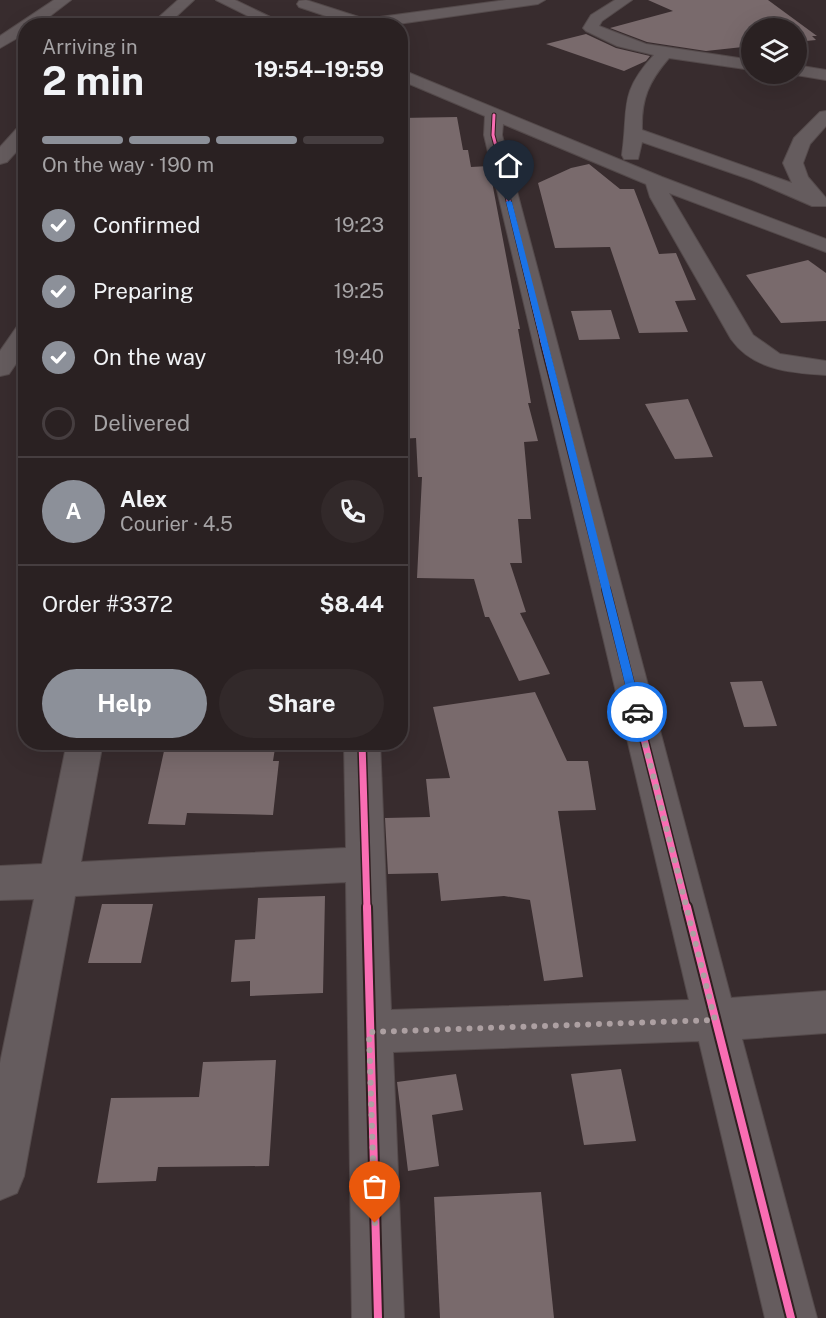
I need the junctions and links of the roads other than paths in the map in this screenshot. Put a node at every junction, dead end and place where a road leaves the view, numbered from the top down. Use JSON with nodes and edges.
{"nodes":[{"id":1,"x":64,"y":0,"type":"edge"},
{"id":2,"x":187,"y":0,"type":"edge"},
{"id":3,"x":223,"y":0,"type":"edge"},
{"id":4,"x":538,"y":0,"type":"edge"},
{"id":5,"x":625,"y":0,"type":"edge"},
{"id":6,"x":307,"y":2,"type":"edge"},
{"id":7,"x":38,"y":18,"type":"edge"},
{"id":8,"x":166,"y":18,"type":"edge"},
{"id":9,"x":264,"y":18,"type":"edge"},
{"id":10,"x":290,"y":18,"type":"edge"},
{"id":11,"x":340,"y":18,"type":"edge"},
{"id":12,"x":408,"y":18,"type":"edge"},
{"id":13,"x":18,"y":31,"type":"edge"},
{"id":14,"x":0,"y":43,"type":"edge"},
{"id":15,"x":667,"y":51,"type":"junction"},
{"id":16,"x":741,"y":63,"type":"edge"},
{"id":17,"x":807,"y":72,"type":"edge"},
{"id":18,"x":826,"y":75,"type":"edge"},
{"id":19,"x":408,"y":77,"type":"edge"},
{"id":20,"x":494,"y":115,"type":"junction"},
{"id":21,"x":826,"y":116,"type":"edge"},
{"id":22,"x":634,"y":133,"type":"junction"},
{"id":23,"x":18,"y":138,"type":"edge"},
{"id":24,"x":0,"y":158,"type":"edge"},
{"id":25,"x":628,"y":169,"type":"junction"},
{"id":26,"x":656,"y":181,"type":"junction"},
{"id":27,"x":820,"y":203,"type":"edge"},
{"id":28,"x":826,"y":246,"type":"edge"},
{"id":29,"x":18,"y":342,"type":"edge"},
{"id":30,"x":826,"y":368,"type":"edge"},
{"id":31,"x":0,"y":369,"type":"edge"},
{"id":32,"x":83,"y":750,"type":"edge"},
{"id":33,"x":362,"y":750,"type":"edge"},
{"id":34,"x":365,"y":864,"type":"junction"},
{"id":35,"x":57,"y":881,"type":"junction"},
{"id":36,"x":0,"y":883,"type":"edge"},
{"id":37,"x":826,"y":1012,"type":"edge"},
{"id":38,"x":715,"y":1020,"type":"junction"},
{"id":39,"x":369,"y":1032,"type":"junction"},
{"id":40,"x":0,"y":1176,"type":"edge"},
{"id":41,"x":378,"y":1318,"type":"edge"},
{"id":42,"x":791,"y":1318,"type":"edge"}],
"edges":[{"from":1,"to":7,"type":"street"},
{"from":2,"to":8,"type":"street"},
{"from":3,"to":9,"type":"street"},
{"from":4,"to":12,"type":"street"},
{"from":5,"to":15,"type":"street"},
{"from":6,"to":10,"type":"street"},
{"from":6,"to":11,"type":"street"},
{"from":13,"to":14,"type":"street"},
{"from":15,"to":16,"type":"street"},
{"from":15,"to":22,"type":"street"},
{"from":17,"to":18,"type":"street"},
{"from":19,"to":20,"type":"street"},
{"from":20,"to":25,"type":"street"},
{"from":20,"to":38,"type":"street"},
{"from":21,"to":27,"type":"street"},
{"from":22,"to":25,"type":"street"},
{"from":22,"to":27,"type":"street"},
{"from":23,"to":24,"type":"street"},
{"from":25,"to":26,"type":"street"},
{"from":26,"to":28,"type":"street"},
{"from":26,"to":30,"type":"street"},
{"from":29,"to":31,"type":"street"},
{"from":32,"to":35,"type":"street"},
{"from":33,"to":34,"type":"street"},
{"from":34,"to":35,"type":"street"},
{"from":34,"to":39,"type":"street"},
{"from":35,"to":36,"type":"street"},
{"from":35,"to":40,"type":"street"},
{"from":37,"to":38,"type":"street"},
{"from":38,"to":39,"type":"street"},
{"from":38,"to":42,"type":"street"},
{"from":39,"to":41,"type":"street"}]}
